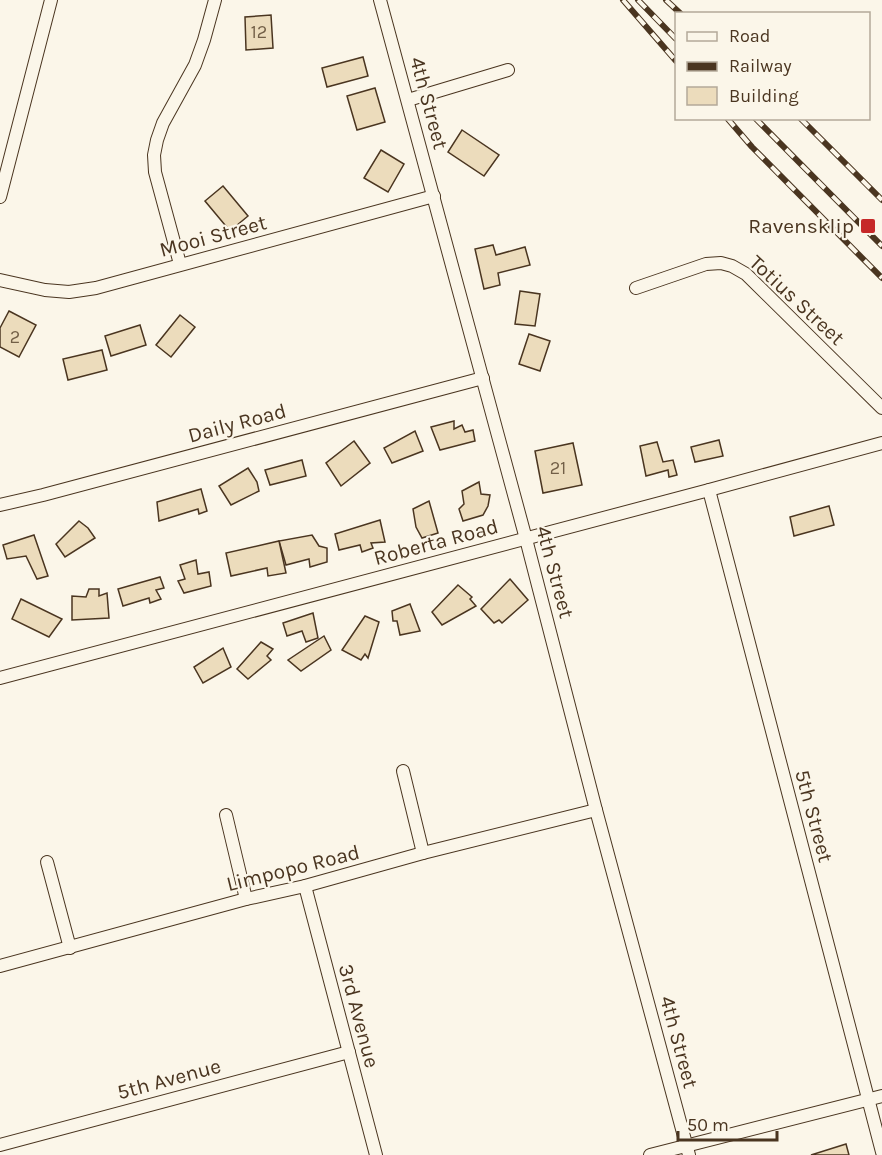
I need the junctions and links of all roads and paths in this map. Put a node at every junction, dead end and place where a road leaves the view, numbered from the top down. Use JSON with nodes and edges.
{"nodes":[{"id":1,"x":51,"y":0,"type":"edge"},
{"id":2,"x":215,"y":0,"type":"edge"},
{"id":3,"x":380,"y":0,"type":"edge"},
{"id":4,"x":508,"y":70,"type":"dead end"},
{"id":5,"x":408,"y":100,"type":"junction"},
{"id":6,"x":434,"y":196,"type":"junction"},
{"id":7,"x":0,"y":197,"type":"edge"},
{"id":8,"x":180,"y":264,"type":"junction"},
{"id":9,"x":0,"y":280,"type":"edge"},
{"id":10,"x":636,"y":288,"type":"dead end"},
{"id":11,"x":483,"y":378,"type":"junction"},
{"id":12,"x":882,"y":408,"type":"edge"},
{"id":13,"x":882,"y":443,"type":"edge"},
{"id":14,"x":709,"y":490,"type":"junction"},
{"id":15,"x":0,"y":505,"type":"edge"},
{"id":16,"x":526,"y":539,"type":"junction"},
{"id":17,"x":0,"y":678,"type":"edge"},
{"id":18,"x":404,"y":771,"type":"dead end"},
{"id":19,"x":596,"y":810,"type":"junction"},
{"id":20,"x":226,"y":815,"type":"dead end"},
{"id":21,"x":423,"y":853,"type":"junction"},
{"id":22,"x":47,"y":861,"type":"dead end"},
{"id":23,"x":305,"y":886,"type":"junction"},
{"id":24,"x":246,"y":899,"type":"junction"},
{"id":25,"x":70,"y":948,"type":"junction"},
{"id":26,"x":0,"y":966,"type":"edge"},
{"id":27,"x":349,"y":1052,"type":"junction"},
{"id":28,"x":882,"y":1096,"type":"edge"},
{"id":29,"x":868,"y":1100,"type":"junction"},
{"id":30,"x":0,"y":1144,"type":"edge"},
{"id":31,"x":688,"y":1150,"type":"edge"},
{"id":32,"x":882,"y":1152,"type":"edge"},
{"id":33,"x":376,"y":1155,"type":"edge"},
{"id":34,"x":650,"y":1155,"type":"edge"}],
"edges":[{"from":1,"to":7,"type":"street"},
{"from":2,"to":8,"type":"street"},
{"from":3,"to":5,"type":"street","name":"4th Street"},
{"from":4,"to":5,"type":"street"},
{"from":5,"to":6,"type":"street","name":"4th Street"},
{"from":6,"to":8,"type":"street","name":"Mooi Street"},
{"from":6,"to":11,"type":"street","name":"4th Street"},
{"from":8,"to":9,"type":"street","name":"Mooi Street"},
{"from":10,"to":12,"type":"street","name":"Totius Street"},
{"from":11,"to":15,"type":"street","name":"Daily Road"},
{"from":11,"to":16,"type":"street","name":"4th Street"},
{"from":13,"to":14,"type":"street","name":"Roberta Road"},
{"from":14,"to":16,"type":"street","name":"Roberta Road"},
{"from":14,"to":29,"type":"street","name":"5th Street"},
{"from":16,"to":17,"type":"street","name":"Roberta Road"},
{"from":16,"to":19,"type":"street","name":"4th Street"},
{"from":18,"to":21,"type":"street"},
{"from":19,"to":21,"type":"street","name":"Limpopo Road"},
{"from":19,"to":31,"type":"street","name":"4th Street"},
{"from":20,"to":24,"type":"street"},
{"from":21,"to":23,"type":"street","name":"Limpopo Road"},
{"from":22,"to":25,"type":"street"},
{"from":23,"to":24,"type":"street","name":"Limpopo Road"},
{"from":23,"to":27,"type":"street","name":"3rd Avenue"},
{"from":24,"to":25,"type":"street","name":"Limpopo Road"},
{"from":25,"to":26,"type":"street","name":"Limpopo Road"},
{"from":27,"to":30,"type":"street","name":"5th Avenue"},
{"from":27,"to":33,"type":"street","name":"3rd Avenue"},
{"from":28,"to":29,"type":"street"},
{"from":29,"to":31,"type":"street"},
{"from":29,"to":32,"type":"street","name":"5th Street"},
{"from":31,"to":34,"type":"street"}]}
